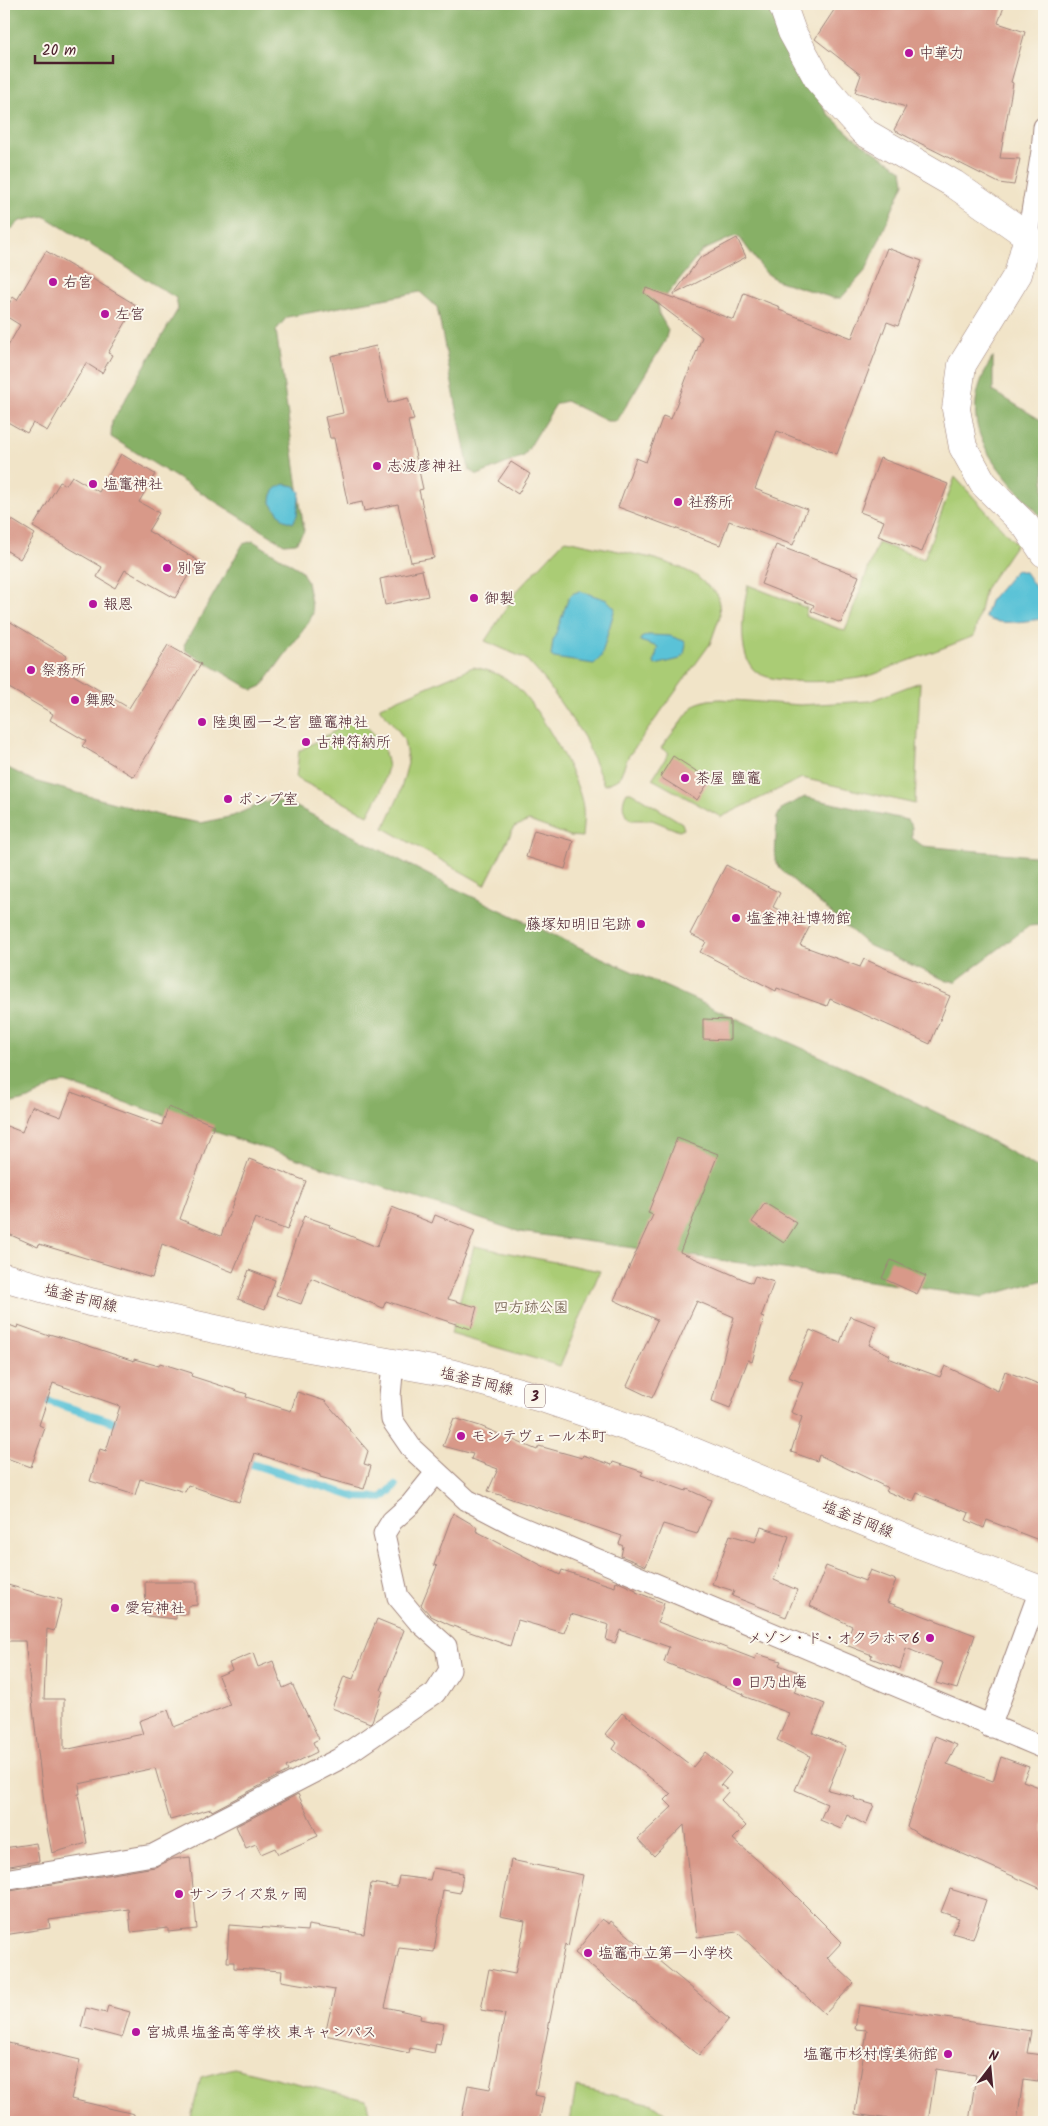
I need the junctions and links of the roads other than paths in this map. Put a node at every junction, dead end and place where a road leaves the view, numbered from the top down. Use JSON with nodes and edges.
{"nodes":[{"id":1,"x":782,"y":4,"type":"edge"},
{"id":2,"x":1044,"y":127,"type":"edge"},
{"id":3,"x":1028,"y":236,"type":"junction"},
{"id":4,"x":1044,"y":553,"type":"edge"},
{"id":5,"x":4,"y":1277,"type":"edge"},
{"id":6,"x":394,"y":1363,"type":"junction"},
{"id":7,"x":436,"y":1473,"type":"junction"},
{"id":8,"x":1042,"y":1590,"type":"edge"},
{"id":9,"x":990,"y":1727,"type":"junction"},
{"id":10,"x":1044,"y":1748,"type":"edge"},
{"id":11,"x":4,"y":1880,"type":"edge"}],
"edges":[{"from":1,"to":3,"type":"main road"},
{"from":2,"to":3,"type":"street"},
{"from":3,"to":4,"type":"main road"},
{"from":5,"to":6,"type":"main road","name":"塩釜吉岡線","number":"3"},
{"from":6,"to":7,"type":"street"},
{"from":6,"to":8,"type":"main road","name":"塩釜吉岡線","number":"3"},
{"from":7,"to":9,"type":"street"},
{"from":7,"to":11,"type":"street"},
{"from":8,"to":9,"type":"street"},
{"from":9,"to":10,"type":"street"}]}
